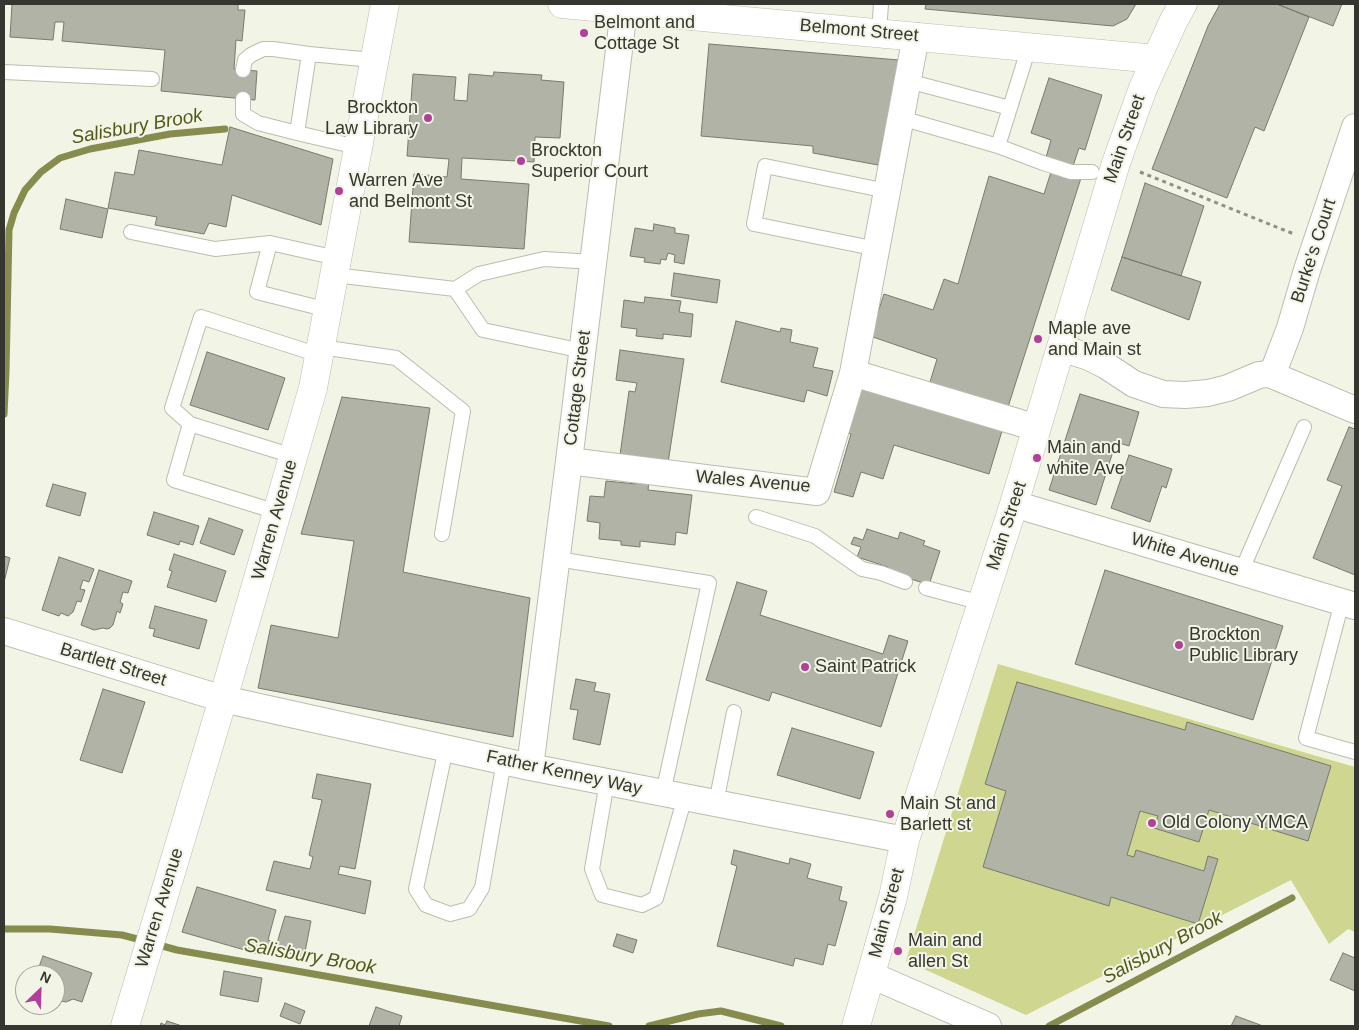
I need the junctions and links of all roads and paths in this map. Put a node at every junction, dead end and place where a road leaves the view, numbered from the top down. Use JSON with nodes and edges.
{"nodes":[{"id":1,"x":385,"y":4,"type":"edge"},
{"id":2,"x":562,"y":4,"type":"edge"},
{"id":3,"x":881,"y":4,"type":"edge"},
{"id":4,"x":1183,"y":4,"type":"edge"},
{"id":5,"x":626,"y":7,"type":"edge"},
{"id":6,"x":878,"y":33,"type":"junction"},
{"id":7,"x":916,"y":36,"type":"junction"},
{"id":8,"x":1029,"y":47,"type":"junction"},
{"id":9,"x":309,"y":54,"type":"junction"},
{"id":10,"x":1156,"y":58,"type":"junction"},
{"id":11,"x":373,"y":60,"type":"junction"},
{"id":12,"x":244,"y":70,"type":"dead end"},
{"id":13,"x":4,"y":72,"type":"edge"},
{"id":14,"x":152,"y":79,"type":"dead end"},
{"id":15,"x":908,"y":81,"type":"junction"},
{"id":16,"x":243,"y":99,"type":"dead end"},
{"id":17,"x":1010,"y":108,"type":"junction"},
{"id":18,"x":901,"y":118,"type":"junction"},
{"id":19,"x":1355,"y":127,"type":"edge"},
{"id":20,"x":296,"y":133,"type":"junction"},
{"id":21,"x":998,"y":146,"type":"junction"},
{"id":22,"x":357,"y":147,"type":"junction"},
{"id":23,"x":1047,"y":154,"type":"dead end"},
{"id":24,"x":1074,"y":163,"type":"dead end"},
{"id":25,"x":1107,"y":171,"type":"junction"},
{"id":26,"x":887,"y":191,"type":"junction"},
{"id":27,"x":131,"y":232,"type":"dead end"},
{"id":28,"x":1316,"y":242,"type":"junction"},
{"id":29,"x":270,"y":243,"type":"junction"},
{"id":30,"x":877,"y":249,"type":"junction"},
{"id":31,"x":594,"y":262,"type":"junction"},
{"id":32,"x":336,"y":266,"type":"junction"},
{"id":33,"x":455,"y":289,"type":"junction"},
{"id":34,"x":328,"y":310,"type":"junction"},
{"id":35,"x":1061,"y":348,"type":"junction"},
{"id":36,"x":320,"y":351,"type":"junction"},
{"id":37,"x":582,"y":351,"type":"junction"},
{"id":38,"x":853,"y":373,"type":"junction"},
{"id":39,"x":1272,"y":375,"type":"junction"},
{"id":40,"x":1355,"y":410,"type":"edge"},
{"id":41,"x":190,"y":424,"type":"junction"},
{"id":42,"x":1304,"y":427,"type":"dead end"},
{"id":43,"x":1037,"y":428,"type":"junction"},
{"id":44,"x":293,"y":456,"type":"junction"},
{"id":45,"x":569,"y":461,"type":"junction"},
{"id":46,"x":1014,"y":504,"type":"junction"},
{"id":47,"x":277,"y":512,"type":"junction"},
{"id":48,"x":756,"y":517,"type":"dead end"},
{"id":49,"x":442,"y":534,"type":"dead end"},
{"id":50,"x":556,"y":559,"type":"junction"},
{"id":51,"x":1242,"y":572,"type":"junction"},
{"id":52,"x":905,"y":582,"type":"dead end"},
{"id":53,"x":926,"y":588,"type":"dead end"},
{"id":54,"x":982,"y":603,"type":"junction"},
{"id":55,"x":1349,"y":604,"type":"edge"},
{"id":56,"x":4,"y":631,"type":"edge"},
{"id":57,"x":223,"y":699,"type":"junction"},
{"id":58,"x":734,"y":712,"type":"dead end"},
{"id":59,"x":446,"y":748,"type":"junction"},
{"id":60,"x":1355,"y":752,"type":"edge"},
{"id":61,"x":504,"y":761,"type":"junction"},
{"id":62,"x":530,"y":766,"type":"junction"},
{"id":63,"x":607,"y":782,"type":"junction"},
{"id":64,"x":674,"y":795,"type":"junction"},
{"id":65,"x":716,"y":803,"type":"junction"},
{"id":66,"x":905,"y":840,"type":"junction"},
{"id":67,"x":871,"y":975,"type":"junction"},
{"id":68,"x":857,"y":1023,"type":"edge"},
{"id":69,"x":125,"y":1026,"type":"edge"},
{"id":70,"x":988,"y":1026,"type":"edge"}],
"edges":[{"from":1,"to":11,"type":"main road","name":"Warren Avenue"},
{"from":2,"to":5,"type":"main road","name":"Belmont Street"},
{"from":3,"to":6,"type":"lane"},
{"from":4,"to":10,"type":"main road","name":"Main Street"},
{"from":5,"to":6,"type":"main road","name":"Belmont Street"},
{"from":5,"to":31,"type":"street","name":"Cottage Street"},
{"from":6,"to":7,"type":"main road","name":"Belmont Street"},
{"from":7,"to":8,"type":"main road","name":"Belmont Street"},
{"from":7,"to":15,"type":"street","name":"Wales Avenue"},
{"from":8,"to":10,"type":"main road","name":"Belmont Street"},
{"from":8,"to":17,"type":"lane"},
{"from":9,"to":11,"type":"lane"},
{"from":9,"to":12,"type":"lane"},
{"from":9,"to":20,"type":"lane"},
{"from":10,"to":25,"type":"main road","name":"Main Street"},
{"from":11,"to":22,"type":"main road","name":"Warren Avenue"},
{"from":13,"to":14,"type":"lane"},
{"from":15,"to":17,"type":"lane"},
{"from":15,"to":18,"type":"street","name":"Wales Avenue"},
{"from":16,"to":20,"type":"lane"},
{"from":17,"to":21,"type":"lane"},
{"from":18,"to":21,"type":"lane"},
{"from":18,"to":26,"type":"street","name":"Wales Avenue"},
{"from":19,"to":28,"type":"street","name":"Burke's Court"},
{"from":20,"to":22,"type":"lane"},
{"from":21,"to":23,"type":"lane"},
{"from":21,"to":25,"type":"lane"},
{"from":22,"to":32,"type":"main road","name":"Warren Avenue"},
{"from":24,"to":25,"type":"lane"},
{"from":25,"to":28,"type":"path"},
{"from":25,"to":35,"type":"main road","name":"Main Street"},
{"from":26,"to":30,"type":"street","name":"Wales Avenue"},
{"from":26,"to":30,"type":"lane"},
{"from":27,"to":29,"type":"lane"},
{"from":28,"to":39,"type":"street","name":"Burke's Court"},
{"from":29,"to":32,"type":"lane"},
{"from":29,"to":34,"type":"lane"},
{"from":30,"to":38,"type":"street","name":"Wales Avenue"},
{"from":31,"to":33,"type":"lane"},
{"from":31,"to":37,"type":"street","name":"Cottage Street"},
{"from":32,"to":33,"type":"lane"},
{"from":32,"to":34,"type":"main road","name":"Warren Avenue"},
{"from":33,"to":37,"type":"lane"},
{"from":34,"to":36,"type":"main road","name":"Warren Avenue"},
{"from":35,"to":39,"type":"street"},
{"from":35,"to":43,"type":"main road","name":"Main Street"},
{"from":36,"to":41,"type":"lane"},
{"from":36,"to":44,"type":"main road","name":"Warren Avenue"},
{"from":36,"to":49,"type":"lane"},
{"from":37,"to":45,"type":"street","name":"Cottage Street"},
{"from":38,"to":43,"type":"street"},
{"from":38,"to":45,"type":"street","name":"Wales Avenue"},
{"from":39,"to":40,"type":"street"},
{"from":41,"to":44,"type":"lane"},
{"from":41,"to":47,"type":"lane"},
{"from":42,"to":51,"type":"lane"},
{"from":43,"to":46,"type":"main road","name":"Main Street"},
{"from":44,"to":47,"type":"main road","name":"Warren Avenue"},
{"from":45,"to":50,"type":"street","name":"Cottage Street"},
{"from":46,"to":51,"type":"street","name":"White Avenue"},
{"from":46,"to":54,"type":"main road","name":"Main Street"},
{"from":47,"to":57,"type":"main road","name":"Warren Avenue"},
{"from":48,"to":52,"type":"lane"},
{"from":50,"to":62,"type":"street","name":"Cottage Street"},
{"from":50,"to":64,"type":"lane"},
{"from":51,"to":55,"type":"street","name":"White Avenue"},
{"from":53,"to":54,"type":"lane"},
{"from":54,"to":66,"type":"main road","name":"Main Street"},
{"from":55,"to":60,"type":"lane"},
{"from":56,"to":57,"type":"street","name":"Bartlett Street"},
{"from":57,"to":59,"type":"street","name":"Father Kenney Way"},
{"from":57,"to":69,"type":"main road","name":"Warren Avenue"},
{"from":58,"to":65,"type":"lane"},
{"from":59,"to":61,"type":"street","name":"Father Kenney Way"},
{"from":59,"to":61,"type":"lane"},
{"from":61,"to":62,"type":"street","name":"Father Kenney Way"},
{"from":62,"to":63,"type":"street","name":"Father Kenney Way"},
{"from":63,"to":64,"type":"street","name":"Father Kenney Way"},
{"from":63,"to":64,"type":"lane"},
{"from":64,"to":65,"type":"street","name":"Father Kenney Way"},
{"from":65,"to":66,"type":"street","name":"Father Kenney Way"},
{"from":66,"to":67,"type":"main road","name":"Main Street"},
{"from":67,"to":68,"type":"main road","name":"Main Street"},
{"from":67,"to":70,"type":"street"}]}
